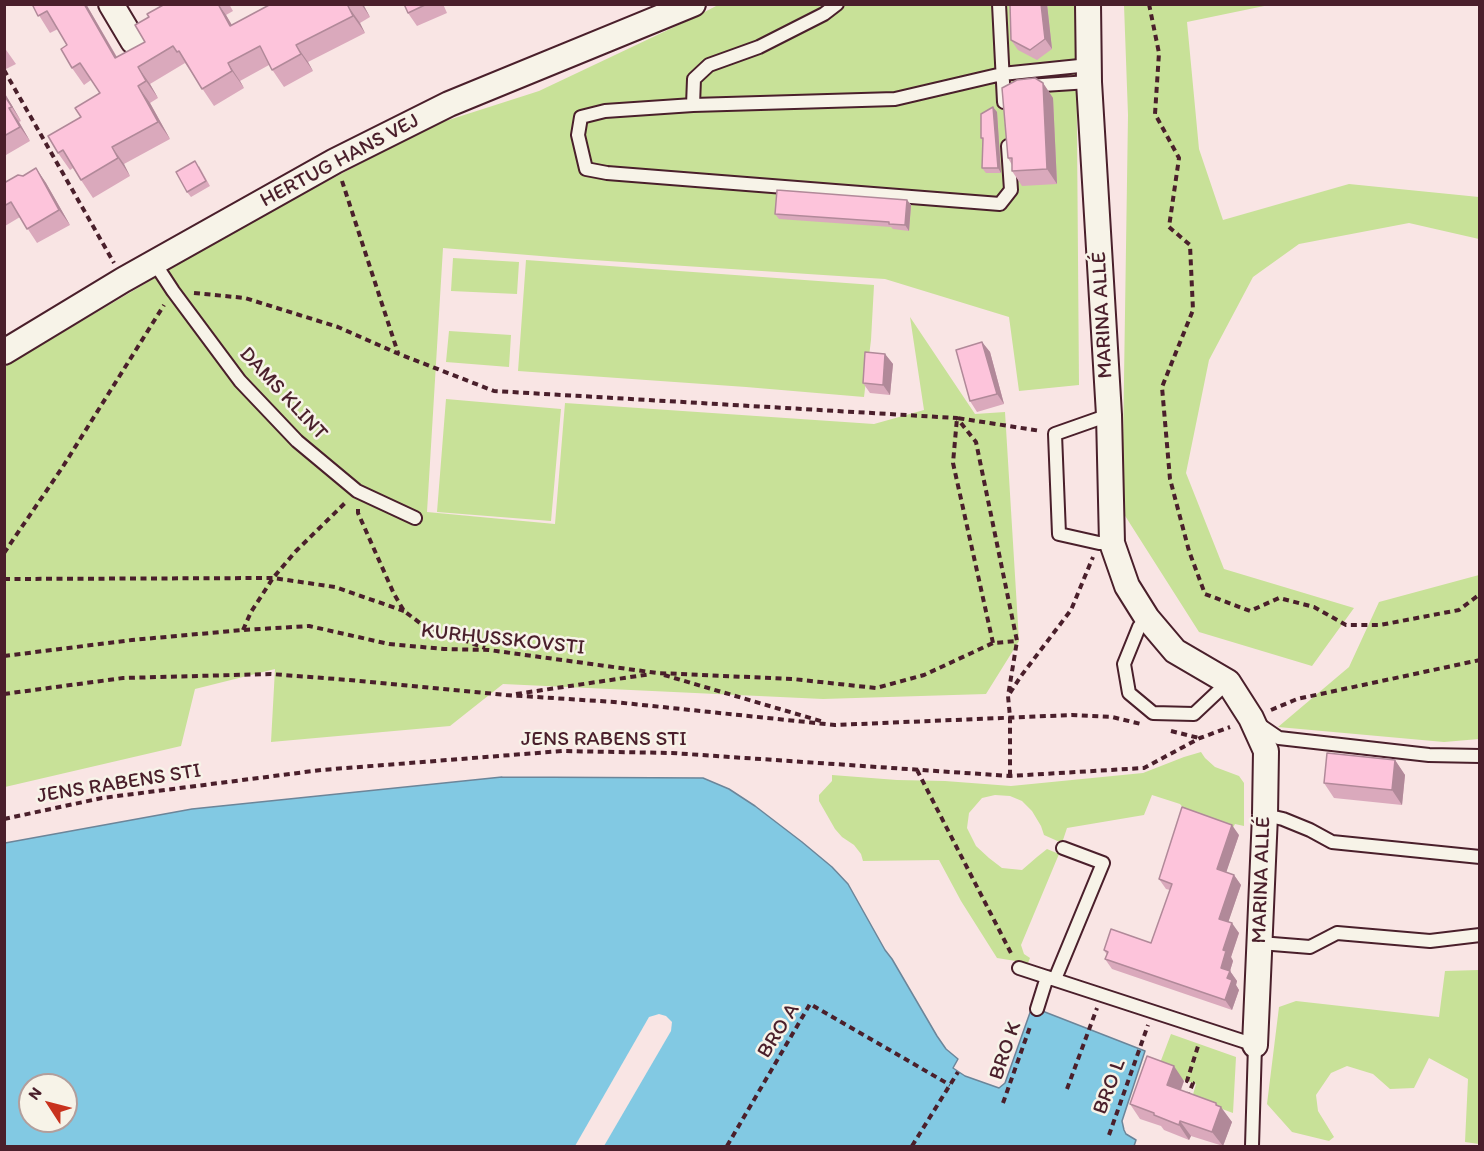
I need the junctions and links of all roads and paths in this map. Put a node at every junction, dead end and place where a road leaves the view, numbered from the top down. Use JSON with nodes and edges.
{"nodes":[{"id":1,"x":111,"y":4,"type":"edge"},
{"id":2,"x":693,"y":4,"type":"edge"},
{"id":3,"x":837,"y":4,"type":"edge"},
{"id":4,"x":999,"y":4,"type":"edge"},
{"id":5,"x":1088,"y":4,"type":"edge"},
{"id":6,"x":1149,"y":4,"type":"edge"},
{"id":7,"x":133,"y":41,"type":"edge"},
{"id":8,"x":4,"y":70,"type":"edge"},
{"id":9,"x":1002,"y":74,"type":"junction"},
{"id":10,"x":1089,"y":74,"type":"junction"},
{"id":11,"x":1003,"y":88,"type":"junction"},
{"id":12,"x":693,"y":105,"type":"junction"},
{"id":13,"x":1005,"y":111,"type":"edge"},
{"id":14,"x":1007,"y":133,"type":"edge"},
{"id":15,"x":335,"y":161,"type":"junction"},
{"id":16,"x":154,"y":262,"type":"junction"},
{"id":17,"x":123,"y":280,"type":"junction"},
{"id":18,"x":173,"y":291,"type":"junction"},
{"id":19,"x":4,"y":352,"type":"edge"},
{"id":20,"x":399,"y":354,"type":"junction"},
{"id":21,"x":1109,"y":416,"type":"junction"},
{"id":22,"x":957,"y":418,"type":"junction"},
{"id":23,"x":1055,"y":434,"type":"junction"},
{"id":24,"x":357,"y":491,"type":"junction"},
{"id":25,"x":415,"y":518,"type":"dead end"},
{"id":26,"x":1106,"y":543,"type":"junction"},
{"id":27,"x":4,"y":553,"type":"edge"},
{"id":28,"x":273,"y":578,"type":"junction"},
{"id":29,"x":4,"y":579,"type":"edge"},
{"id":30,"x":1479,"y":594,"type":"edge"},
{"id":31,"x":404,"y":611,"type":"junction"},
{"id":32,"x":1147,"y":618,"type":"junction"},
{"id":33,"x":243,"y":630,"type":"junction"},
{"id":34,"x":1017,"y":641,"type":"junction"},
{"id":35,"x":993,"y":643,"type":"junction"},
{"id":36,"x":489,"y":650,"type":"junction"},
{"id":37,"x":4,"y":656,"type":"edge"},
{"id":38,"x":1479,"y":660,"type":"edge"},
{"id":39,"x":657,"y":673,"type":"junction"},
{"id":40,"x":1227,"y":682,"type":"junction"},
{"id":41,"x":4,"y":694,"type":"edge"},
{"id":42,"x":506,"y":695,"type":"junction"},
{"id":43,"x":1008,"y":696,"type":"junction"},
{"id":44,"x":1010,"y":717,"type":"junction"},
{"id":45,"x":1251,"y":718,"type":"junction"},
{"id":46,"x":835,"y":725,"type":"junction"},
{"id":47,"x":1145,"y":725,"type":"dead end"},
{"id":48,"x":1167,"y":730,"type":"dead end"},
{"id":49,"x":1200,"y":738,"type":"junction"},
{"id":50,"x":1479,"y":756,"type":"edge"},
{"id":51,"x":916,"y":769,"type":"junction"},
{"id":52,"x":1010,"y":776,"type":"junction"},
{"id":53,"x":1265,"y":815,"type":"junction"},
{"id":54,"x":4,"y":819,"type":"edge"},
{"id":55,"x":1064,"y":848,"type":"dead end"},
{"id":56,"x":1479,"y":857,"type":"edge"},
{"id":57,"x":1479,"y":935,"type":"edge"},
{"id":58,"x":1260,"y":944,"type":"junction"},
{"id":59,"x":1019,"y":968,"type":"joint"},
{"id":60,"x":1051,"y":978,"type":"junction"},
{"id":61,"x":1037,"y":1009,"type":"joint"},
{"id":62,"x":1153,"y":1011,"type":"junction"},
{"id":63,"x":1204,"y":1028,"type":"junction"},
{"id":64,"x":1089,"y":1029,"type":"dead end"},
{"id":65,"x":1255,"y":1045,"type":"junction"},
{"id":66,"x":958,"y":1072,"type":"dead end"},
{"id":67,"x":950,"y":1085,"type":"junction"},
{"id":68,"x":1066,"y":1089,"type":"dead end"},
{"id":69,"x":1186,"y":1100,"type":"edge"},
{"id":70,"x":1003,"y":1103,"type":"dead end"},
{"id":71,"x":1108,"y":1135,"type":"dead end"},
{"id":72,"x":727,"y":1146,"type":"edge"},
{"id":73,"x":912,"y":1146,"type":"edge"},
{"id":74,"x":1252,"y":1146,"type":"edge"}],
"edges":[{"from":1,"to":7,"type":"street"},
{"from":2,"to":15,"type":"street","name":"HERTUG HANS VEJ"},
{"from":3,"to":12,"type":"lane"},
{"from":4,"to":9,"type":"lane"},
{"from":5,"to":10,"type":"street","name":"MARINA ALLÉ"},
{"from":6,"to":30,"type":"path"},
{"from":8,"to":17,"type":"path"},
{"from":9,"to":10,"type":"lane"},
{"from":9,"to":11,"type":"lane"},
{"from":9,"to":12,"type":"lane"},
{"from":10,"to":11,"type":"lane"},
{"from":10,"to":21,"type":"street","name":"MARINA ALLÉ"},
{"from":11,"to":13,"type":"lane"},
{"from":12,"to":14,"type":"lane"},
{"from":15,"to":16,"type":"street","name":"HERTUG HANS VEJ"},
{"from":15,"to":20,"type":"path"},
{"from":16,"to":17,"type":"street","name":"HERTUG HANS VEJ"},
{"from":16,"to":18,"type":"lane","name":"DAMS KLINT"},
{"from":17,"to":19,"type":"street","name":"HERTUG HANS VEJ"},
{"from":18,"to":20,"type":"path"},
{"from":18,"to":24,"type":"lane","name":"DAMS KLINT"},
{"from":18,"to":27,"type":"path"},
{"from":20,"to":22,"type":"path"},
{"from":21,"to":23,"type":"lane"},
{"from":21,"to":26,"type":"street","name":"MARINA ALLÉ"},
{"from":22,"to":23,"type":"path"},
{"from":22,"to":34,"type":"path"},
{"from":22,"to":35,"type":"path"},
{"from":23,"to":26,"type":"lane"},
{"from":24,"to":25,"type":"lane","name":"DAMS KLINT"},
{"from":24,"to":28,"type":"path"},
{"from":24,"to":31,"type":"path"},
{"from":26,"to":32,"type":"street","name":"MARINA ALLÉ"},
{"from":26,"to":43,"type":"path"},
{"from":28,"to":29,"type":"path"},
{"from":28,"to":31,"type":"path"},
{"from":28,"to":33,"type":"path"},
{"from":31,"to":36,"type":"path"},
{"from":32,"to":40,"type":"street","name":"MARINA ALLÉ"},
{"from":32,"to":40,"type":"lane"},
{"from":33,"to":36,"type":"path","name":"KURHUSSKOVSTI"},
{"from":33,"to":37,"type":"path","name":"KURHUSSKOVSTI"},
{"from":34,"to":35,"type":"path"},
{"from":34,"to":43,"type":"path"},
{"from":35,"to":39,"type":"path","name":"KURHUSSKOVSTI"},
{"from":36,"to":39,"type":"path","name":"KURHUSSKOVSTI"},
{"from":38,"to":45,"type":"path","name":"JENS RABENS STI"},
{"from":39,"to":42,"type":"path"},
{"from":39,"to":46,"type":"path"},
{"from":40,"to":45,"type":"street","name":"MARINA ALLÉ"},
{"from":41,"to":42,"type":"path"},
{"from":42,"to":46,"type":"path"},
{"from":43,"to":44,"type":"path"},
{"from":44,"to":46,"type":"path"},
{"from":44,"to":47,"type":"path"},
{"from":44,"to":52,"type":"path"},
{"from":45,"to":49,"type":"path","name":"JENS RABENS STI"},
{"from":45,"to":50,"type":"lane","name":"MARINA ALLÉ"},
{"from":45,"to":53,"type":"street","name":"MARINA ALLÉ"},
{"from":48,"to":49,"type":"path"},
{"from":49,"to":52,"type":"path","name":"JENS RABENS STI"},
{"from":51,"to":52,"type":"path","name":"JENS RABENS STI"},
{"from":51,"to":54,"type":"path","name":"JENS RABENS STI"},
{"from":51,"to":59,"type":"path"},
{"from":53,"to":56,"type":"lane"},
{"from":53,"to":58,"type":"street","name":"MARINA ALLÉ"},
{"from":55,"to":60,"type":"lane"},
{"from":57,"to":58,"type":"lane"},
{"from":58,"to":65,"type":"street","name":"MARINA ALLÉ"},
{"from":59,"to":60,"type":"lane"},
{"from":60,"to":61,"type":"lane"},
{"from":60,"to":62,"type":"lane"},
{"from":61,"to":70,"type":"path","name":"BRO K"},
{"from":62,"to":63,"type":"lane"},
{"from":62,"to":71,"type":"path","name":"BRO L"},
{"from":63,"to":65,"type":"lane"},
{"from":63,"to":69,"type":"path"},
{"from":64,"to":68,"type":"path"},
{"from":65,"to":74,"type":"lane","name":"MARINA ALLÉ"},
{"from":66,"to":67,"type":"path"},
{"from":67,"to":72,"type":"path","name":"BRO A"},
{"from":67,"to":73,"type":"path"}]}
